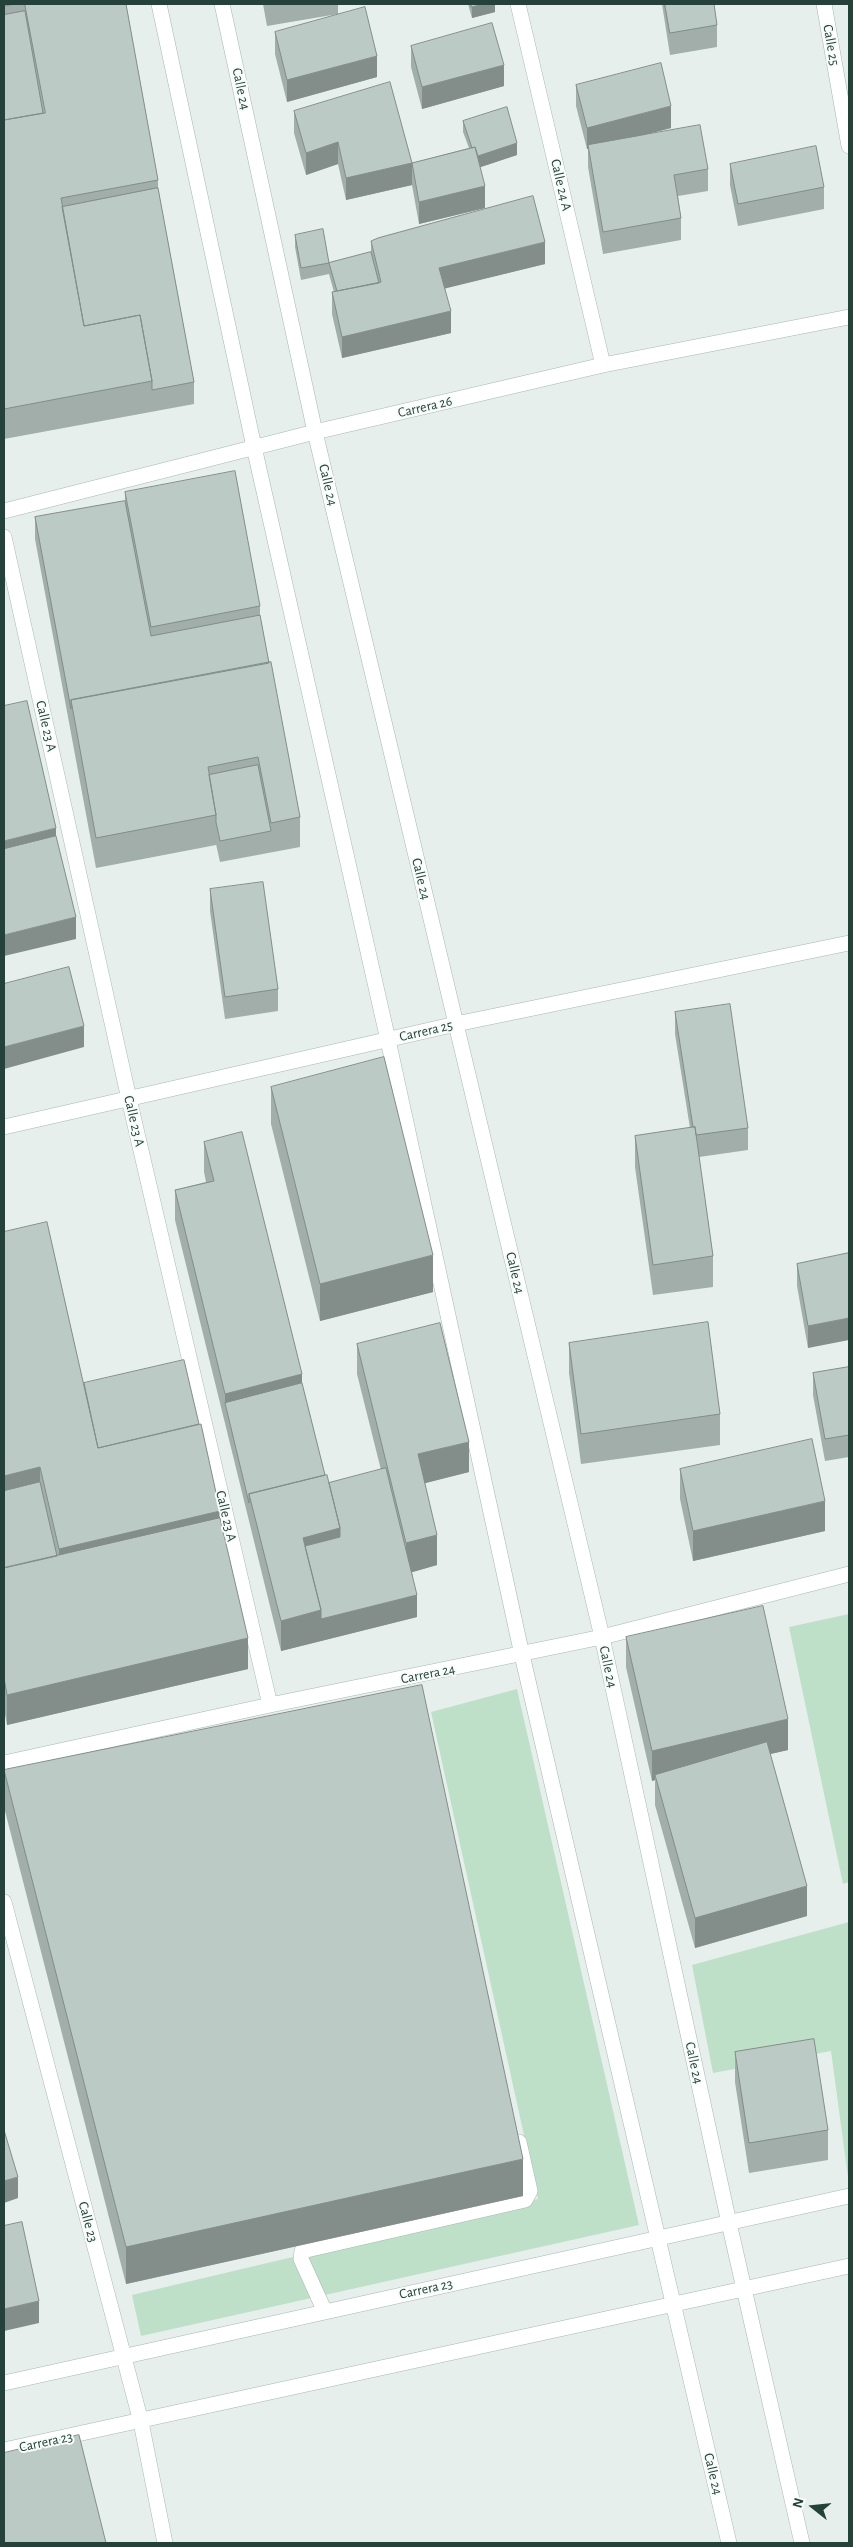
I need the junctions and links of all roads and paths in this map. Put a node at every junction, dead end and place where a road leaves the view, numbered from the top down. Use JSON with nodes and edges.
{"nodes":[{"id":1,"x":159,"y":4,"type":"edge"},
{"id":2,"x":222,"y":4,"type":"edge"},
{"id":3,"x":518,"y":4,"type":"edge"},
{"id":4,"x":824,"y":4,"type":"edge"},
{"id":5,"x":849,"y":146,"type":"edge"},
{"id":6,"x":849,"y":317,"type":"edge"},
{"id":7,"x":603,"y":366,"type":"junction"},
{"id":8,"x":315,"y":432,"type":"junction"},
{"id":9,"x":254,"y":447,"type":"junction"},
{"id":10,"x":4,"y":511,"type":"edge"},
{"id":11,"x":4,"y":537,"type":"edge"},
{"id":12,"x":849,"y":943,"type":"edge"},
{"id":13,"x":456,"y":1024,"type":"junction"},
{"id":14,"x":388,"y":1040,"type":"junction"},
{"id":15,"x":129,"y":1099,"type":"junction"},
{"id":16,"x":4,"y":1127,"type":"edge"},
{"id":17,"x":849,"y":1574,"type":"edge"},
{"id":18,"x":602,"y":1637,"type":"junction"},
{"id":19,"x":522,"y":1655,"type":"junction"},
{"id":20,"x":270,"y":1705,"type":"junction"},
{"id":21,"x":4,"y":1763,"type":"edge"},
{"id":22,"x":4,"y":1902,"type":"edge"},
{"id":23,"x":515,"y":2124,"type":"edge"},
{"id":24,"x":849,"y":2196,"type":"edge"},
{"id":25,"x":729,"y":2222,"type":"junction"},
{"id":26,"x":659,"y":2238,"type":"junction"},
{"id":27,"x":849,"y":2266,"type":"edge"},
{"id":28,"x":745,"y":2289,"type":"junction"},
{"id":29,"x":674,"y":2305,"type":"junction"},
{"id":30,"x":325,"y":2312,"type":"junction"},
{"id":31,"x":123,"y":2357,"type":"junction"},
{"id":32,"x":4,"y":2383,"type":"edge"},
{"id":33,"x":141,"y":2422,"type":"junction"},
{"id":34,"x":4,"y":2450,"type":"edge"},
{"id":35,"x":166,"y":2543,"type":"edge"},
{"id":36,"x":729,"y":2543,"type":"edge"},
{"id":37,"x":802,"y":2543,"type":"edge"}],
"edges":[{"from":1,"to":9,"type":"street","name":"Calle 24"},
{"from":2,"to":8,"type":"street","name":"Calle 24"},
{"from":3,"to":7,"type":"street","name":"Calle 24 A"},
{"from":4,"to":5,"type":"street","name":"Calle 25"},
{"from":6,"to":7,"type":"street","name":"Carrera 26"},
{"from":7,"to":8,"type":"street","name":"Carrera 26"},
{"from":8,"to":9,"type":"street","name":"Carrera 26"},
{"from":8,"to":13,"type":"street","name":"Calle 24"},
{"from":9,"to":10,"type":"street","name":"Carrera 26"},
{"from":9,"to":14,"type":"street","name":"Calle 24"},
{"from":11,"to":15,"type":"street","name":"Calle 23 A"},
{"from":12,"to":13,"type":"street","name":"Carrera 25"},
{"from":13,"to":14,"type":"street","name":"Carrera 25"},
{"from":13,"to":18,"type":"street","name":"Calle 24"},
{"from":14,"to":15,"type":"street","name":"Carrera 25"},
{"from":14,"to":19,"type":"street","name":"Calle 24"},
{"from":15,"to":16,"type":"street","name":"Carrera 25"},
{"from":15,"to":20,"type":"street","name":"Calle 23 A"},
{"from":17,"to":18,"type":"street","name":"Carrera 24"},
{"from":18,"to":19,"type":"street","name":"Carrera 24"},
{"from":18,"to":25,"type":"street","name":"Calle 24"},
{"from":19,"to":20,"type":"street","name":"Carrera 24"},
{"from":19,"to":26,"type":"street","name":"Calle 24"},
{"from":20,"to":21,"type":"street","name":"Carrera 24"},
{"from":22,"to":31,"type":"street","name":"Calle 23"},
{"from":23,"to":30,"type":"street"},
{"from":24,"to":25,"type":"street","name":"Carrera 23"},
{"from":25,"to":26,"type":"street","name":"Carrera 23"},
{"from":25,"to":28,"type":"street","name":"Calle 24"},
{"from":26,"to":29,"type":"street","name":"Calle 24"},
{"from":26,"to":30,"type":"street","name":"Carrera 23"},
{"from":27,"to":28,"type":"street","name":"Carrera 23"},
{"from":28,"to":29,"type":"street","name":"Carrera 23"},
{"from":28,"to":37,"type":"street","name":"Calle 24"},
{"from":29,"to":33,"type":"street","name":"Carrera 23"},
{"from":29,"to":36,"type":"street","name":"Calle 24"},
{"from":30,"to":31,"type":"street","name":"Carrera 23"},
{"from":31,"to":32,"type":"street","name":"Carrera 23"},
{"from":31,"to":33,"type":"street","name":"Calle 23"},
{"from":33,"to":34,"type":"street","name":"Carrera 23"},
{"from":33,"to":35,"type":"street","name":"Calle 23"}]}
